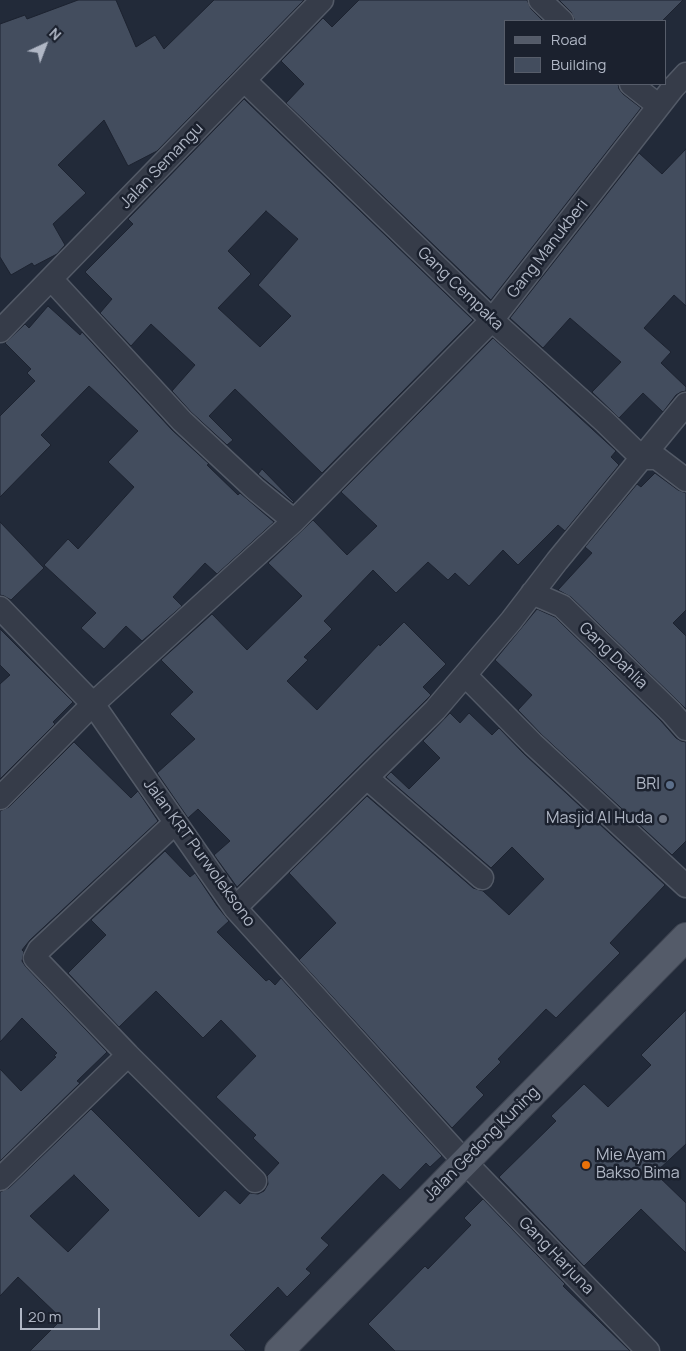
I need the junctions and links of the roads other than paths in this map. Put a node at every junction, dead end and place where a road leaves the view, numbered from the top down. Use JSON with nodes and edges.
{"nodes":[{"id":1,"x":322,"y":0,"type":"edge"},
{"id":2,"x":540,"y":0,"type":"edge"},
{"id":3,"x":561,"y":20,"type":"edge"},
{"id":4,"x":686,"y":74,"type":"edge"},
{"id":5,"x":244,"y":81,"type":"junction"},
{"id":6,"x":632,"y":85,"type":"edge"},
{"id":7,"x":659,"y":106,"type":"junction"},
{"id":8,"x":52,"y":280,"type":"junction"},
{"id":9,"x":492,"y":320,"type":"junction"},
{"id":10,"x":0,"y":331,"type":"edge"},
{"id":11,"x":686,"y":404,"type":"edge"},
{"id":12,"x":642,"y":458,"type":"junction"},
{"id":13,"x":686,"y":480,"type":"edge"},
{"id":14,"x":294,"y":521,"type":"junction"},
{"id":15,"x":532,"y":593,"type":"junction"},
{"id":16,"x":0,"y":608,"type":"edge"},
{"id":17,"x":465,"y":675,"type":"junction"},
{"id":18,"x":92,"y":704,"type":"junction"},
{"id":19,"x":686,"y":729,"type":"edge"},
{"id":20,"x":367,"y":778,"type":"junction"},
{"id":21,"x":0,"y":798,"type":"edge"},
{"id":22,"x":176,"y":823,"type":"junction"},
{"id":23,"x":482,"y":878,"type":"dead end"},
{"id":24,"x":686,"y":886,"type":"edge"},
{"id":25,"x":235,"y":908,"type":"junction"},
{"id":26,"x":686,"y":937,"type":"edge"},
{"id":27,"x":128,"y":1055,"type":"junction"},
{"id":28,"x":464,"y":1161,"type":"junction"},
{"id":29,"x":0,"y":1179,"type":"edge"},
{"id":30,"x":255,"y":1181,"type":"dead end"},
{"id":31,"x":279,"y":1351,"type":"edge"},
{"id":32,"x":648,"y":1351,"type":"edge"}],
"edges":[{"from":1,"to":5,"type":"street","name":"Jalan Semangu"},
{"from":2,"to":3,"type":"street"},
{"from":4,"to":7,"type":"street","name":"Gang Manukberi"},
{"from":5,"to":8,"type":"street","name":"Jalan Semangu"},
{"from":5,"to":9,"type":"street","name":"Gang Cempaka"},
{"from":6,"to":7,"type":"street"},
{"from":7,"to":9,"type":"street","name":"Gang Manukberi"},
{"from":8,"to":10,"type":"street","name":"Jalan Semangu"},
{"from":8,"to":14,"type":"street"},
{"from":9,"to":12,"type":"street","name":"Gang Cempaka"},
{"from":9,"to":14,"type":"street","name":"Gang Manukberi"},
{"from":11,"to":12,"type":"street"},
{"from":12,"to":13,"type":"street","name":"Gang Cempaka"},
{"from":12,"to":15,"type":"street"},
{"from":14,"to":18,"type":"street","name":"Gang Manukberi"},
{"from":15,"to":17,"type":"street"},
{"from":15,"to":19,"type":"street","name":"Gang Dahlia"},
{"from":16,"to":18,"type":"street","name":"Jalan KRT Purwoleksono"},
{"from":17,"to":20,"type":"street"},
{"from":17,"to":24,"type":"street"},
{"from":18,"to":21,"type":"street","name":"Gang Manukberi"},
{"from":18,"to":22,"type":"street","name":"Jalan KRT Purwoleksono"},
{"from":20,"to":23,"type":"street"},
{"from":20,"to":25,"type":"street"},
{"from":22,"to":25,"type":"street","name":"Jalan KRT Purwoleksono"},
{"from":22,"to":27,"type":"street"},
{"from":25,"to":28,"type":"street","name":"Jalan KRT Purwoleksono"},
{"from":26,"to":28,"type":"main road","name":"Jalan Gedong Kuning"},
{"from":27,"to":29,"type":"street"},
{"from":27,"to":30,"type":"street"},
{"from":28,"to":31,"type":"main road","name":"Jalan Gedong Kuning"},
{"from":28,"to":32,"type":"street","name":"Gang Harjuna"}]}
